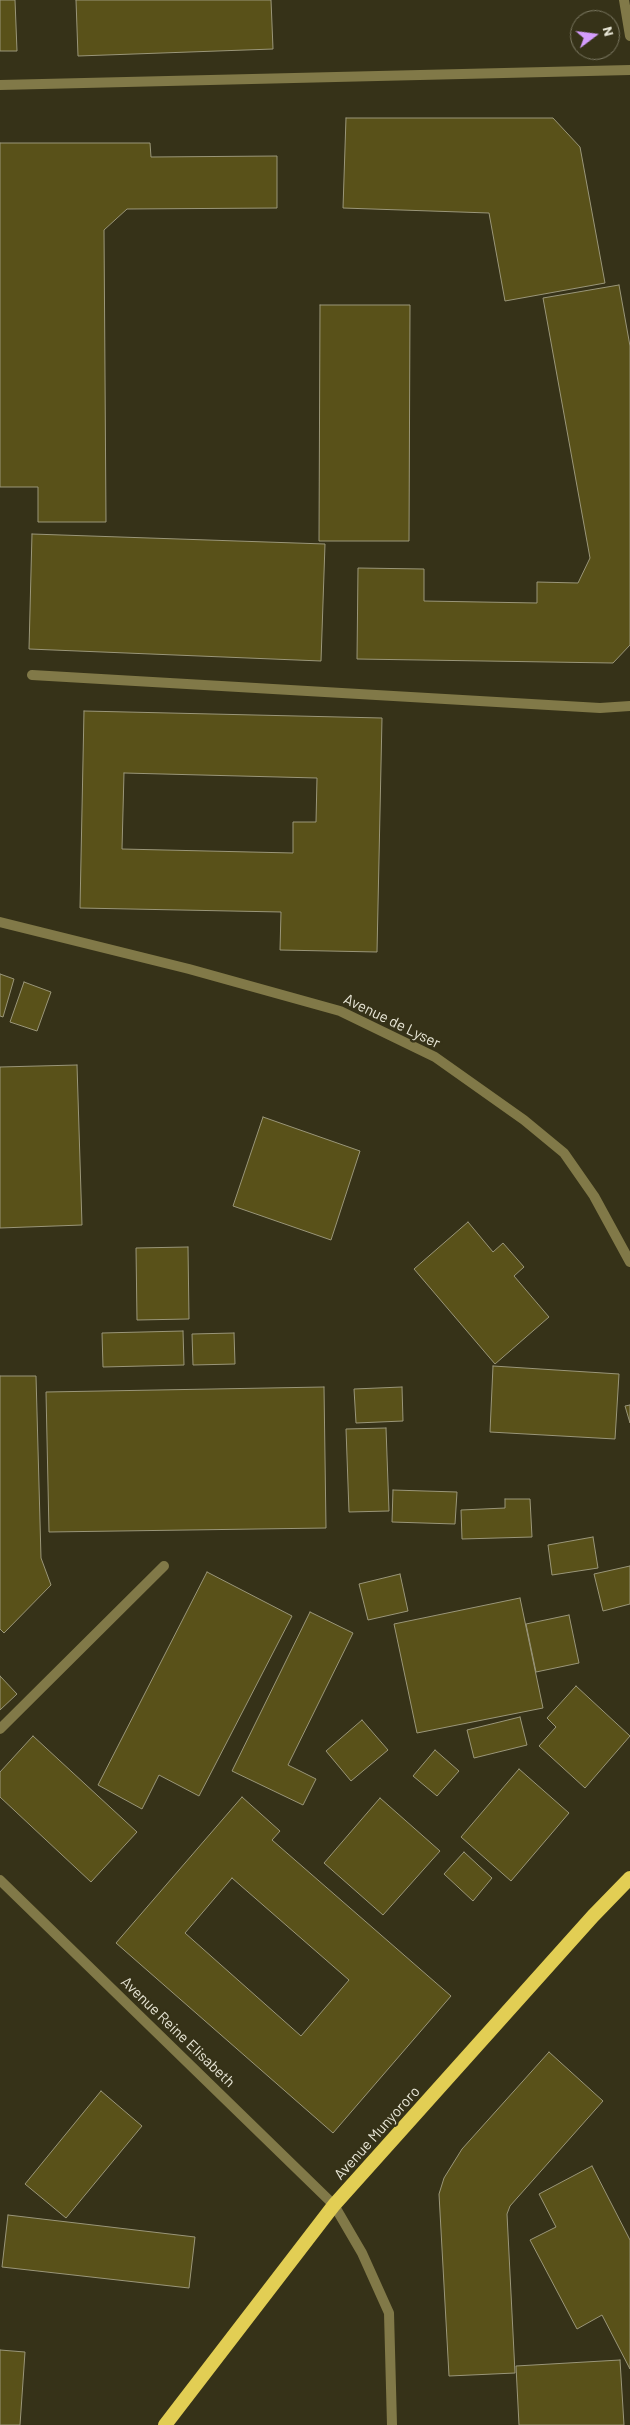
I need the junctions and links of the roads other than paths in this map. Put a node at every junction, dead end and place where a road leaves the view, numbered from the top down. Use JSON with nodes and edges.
{"nodes":[{"id":1,"x":624,"y":0,"type":"edge"},
{"id":2,"x":630,"y":36,"type":"edge"},
{"id":3,"x":630,"y":70,"type":"edge"},
{"id":4,"x":0,"y":85,"type":"edge"},
{"id":5,"x":32,"y":675,"type":"dead end"},
{"id":6,"x":630,"y":706,"type":"edge"},
{"id":7,"x":0,"y":922,"type":"edge"},
{"id":8,"x":630,"y":1262,"type":"edge"},
{"id":9,"x":164,"y":1566,"type":"dead end"},
{"id":10,"x":0,"y":1729,"type":"edge"},
{"id":11,"x":630,"y":1878,"type":"edge"},
{"id":12,"x":0,"y":1880,"type":"edge"},
{"id":13,"x":334,"y":2205,"type":"junction"},
{"id":14,"x":165,"y":2425,"type":"edge"},
{"id":15,"x":392,"y":2425,"type":"edge"}],
"edges":[{"from":1,"to":2,"type":"street"},
{"from":3,"to":4,"type":"street"},
{"from":5,"to":6,"type":"street"},
{"from":7,"to":8,"type":"street","name":"Avenue de Lyser"},
{"from":9,"to":10,"type":"street"},
{"from":11,"to":13,"type":"highway","name":"Avenue Munyororo"},
{"from":12,"to":13,"type":"street","name":"Avenue Reine Elisabeth"},
{"from":13,"to":14,"type":"highway","name":"Avenue Munyororo"},
{"from":13,"to":15,"type":"street","name":"Avenue Reine Elisabeth"}]}
